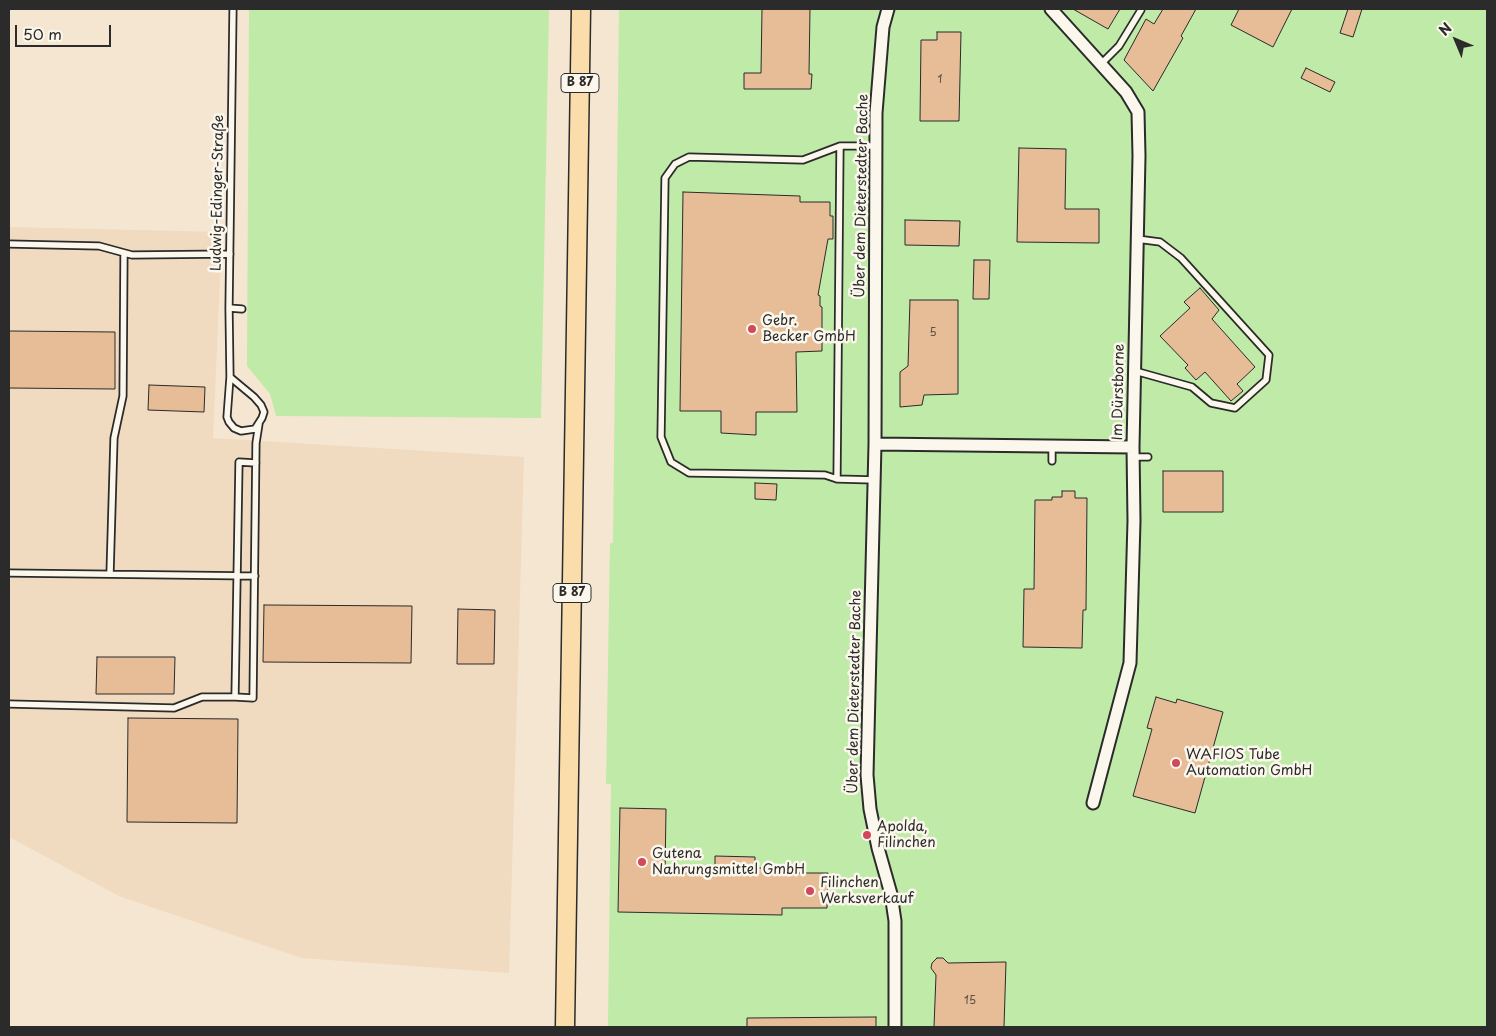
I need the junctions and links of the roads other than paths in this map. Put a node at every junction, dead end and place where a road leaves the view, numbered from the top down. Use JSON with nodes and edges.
{"nodes":[{"id":1,"x":233,"y":9,"type":"edge"},
{"id":2,"x":581,"y":9,"type":"edge"},
{"id":3,"x":888,"y":9,"type":"edge"},
{"id":4,"x":1051,"y":9,"type":"edge"},
{"id":5,"x":1141,"y":10,"type":"dead end"},
{"id":6,"x":1101,"y":64,"type":"junction"},
{"id":7,"x":840,"y":146,"type":"junction"},
{"id":8,"x":876,"y":146,"type":"junction"},
{"id":9,"x":1137,"y":239,"type":"junction"},
{"id":10,"x":9,"y":244,"type":"edge"},
{"id":11,"x":124,"y":253,"type":"junction"},
{"id":12,"x":230,"y":254,"type":"junction"},
{"id":13,"x":229,"y":308,"type":"junction"},
{"id":14,"x":242,"y":309,"type":"dead end"},
{"id":15,"x":1135,"y":371,"type":"junction"},
{"id":16,"x":230,"y":377,"type":"junction"},
{"id":17,"x":259,"y":424,"type":"junction"},
{"id":18,"x":876,"y":444,"type":"junction"},
{"id":19,"x":1052,"y":446,"type":"junction"},
{"id":20,"x":1133,"y":452,"type":"junction"},
{"id":21,"x":1148,"y":457,"type":"dead end"},
{"id":22,"x":1052,"y":461,"type":"dead end"},
{"id":23,"x":256,"y":463,"type":"junction"},
{"id":24,"x":837,"y":479,"type":"junction"},
{"id":25,"x":874,"y":480,"type":"junction"},
{"id":26,"x":9,"y":573,"type":"edge"},
{"id":27,"x":110,"y":574,"type":"junction"},
{"id":28,"x":237,"y":576,"type":"junction"},
{"id":29,"x":255,"y":576,"type":"junction"},
{"id":30,"x":235,"y":698,"type":"junction"},
{"id":31,"x":9,"y":704,"type":"edge"},
{"id":32,"x":1092,"y":803,"type":"dead end"},
{"id":33,"x":888,"y":828,"type":"dead end"},
{"id":34,"x":874,"y":832,"type":"junction"},
{"id":35,"x":565,"y":1027,"type":"edge"},
{"id":36,"x":895,"y":1027,"type":"edge"}],
"edges":[{"from":1,"to":12,"type":"lane","name":"Ludwig-Edinger-Straße"},
{"from":2,"to":35,"type":"main road","number":"B 87"},
{"from":3,"to":8,"type":"street","name":"Über dem Dieterstedter Bache"},
{"from":4,"to":6,"type":"street","name":"Im Dürstborne"},
{"from":5,"to":6,"type":"lane"},
{"from":6,"to":9,"type":"street","name":"Im Dürstborne"},
{"from":7,"to":8,"type":"lane"},
{"from":7,"to":24,"type":"lane"},
{"from":7,"to":24,"type":"lane"},
{"from":8,"to":18,"type":"street","name":"Über dem Dieterstedter Bache"},
{"from":9,"to":15,"type":"street","name":"Im Dürstborne"},
{"from":9,"to":15,"type":"lane"},
{"from":10,"to":11,"type":"lane"},
{"from":11,"to":12,"type":"lane"},
{"from":11,"to":27,"type":"lane"},
{"from":12,"to":13,"type":"lane","name":"Ludwig-Edinger-Straße"},
{"from":13,"to":14,"type":"lane"},
{"from":13,"to":16,"type":"lane","name":"Ludwig-Edinger-Straße"},
{"from":15,"to":20,"type":"street","name":"Im Dürstborne"},
{"from":16,"to":17,"type":"lane"},
{"from":16,"to":17,"type":"lane","name":"Ludwig-Edinger-Straße"},
{"from":17,"to":23,"type":"lane"},
{"from":18,"to":19,"type":"street"},
{"from":18,"to":25,"type":"street","name":"Über dem Dieterstedter Bache"},
{"from":19,"to":20,"type":"street"},
{"from":19,"to":22,"type":"lane"},
{"from":20,"to":21,"type":"lane"},
{"from":20,"to":32,"type":"street","name":"Im Dürstborne"},
{"from":23,"to":28,"type":"lane"},
{"from":23,"to":29,"type":"lane"},
{"from":24,"to":25,"type":"lane"},
{"from":25,"to":34,"type":"street","name":"Über dem Dieterstedter Bache"},
{"from":26,"to":27,"type":"lane"},
{"from":27,"to":28,"type":"lane"},
{"from":28,"to":29,"type":"lane"},
{"from":28,"to":30,"type":"lane"},
{"from":29,"to":30,"type":"lane"},
{"from":30,"to":31,"type":"lane"},
{"from":33,"to":34,"type":"lane"},
{"from":34,"to":36,"type":"street","name":"Über dem Dieterstedter Bache"}]}
